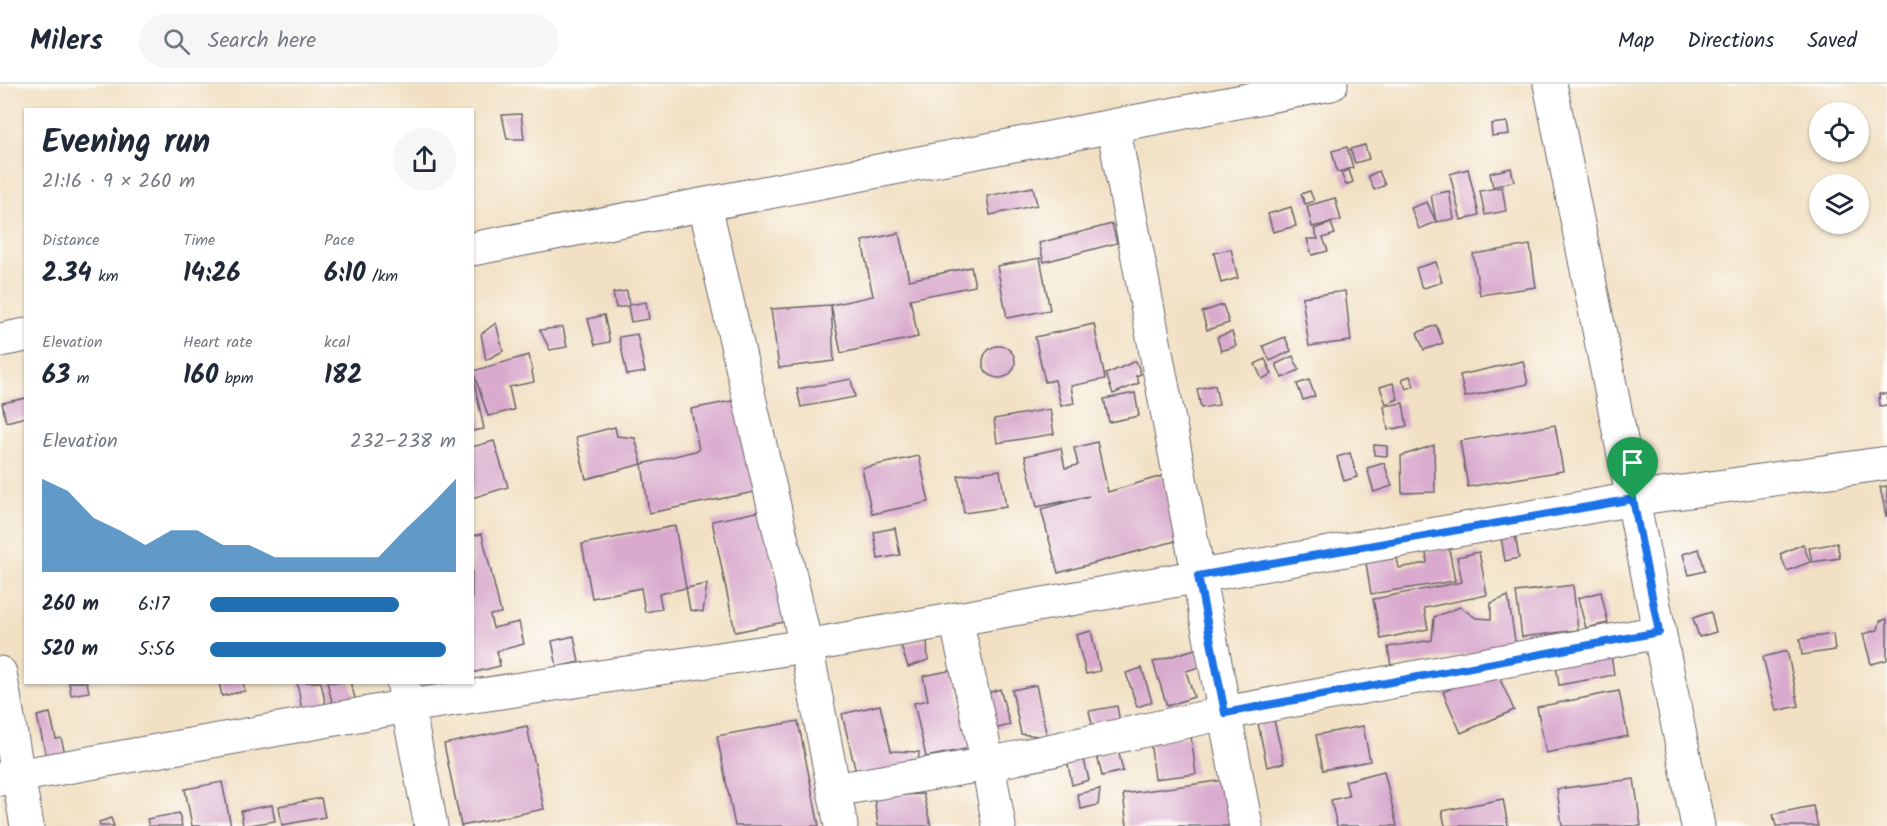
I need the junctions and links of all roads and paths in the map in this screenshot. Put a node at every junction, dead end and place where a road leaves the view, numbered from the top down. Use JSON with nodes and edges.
{"nodes":[{"id":1,"x":1331,"y":84,"type":"edge"},
{"id":2,"x":1550,"y":84,"type":"edge"},
{"id":3,"x":1113,"y":126,"type":"junction"},
{"id":4,"x":705,"y":205,"type":"junction"},
{"id":5,"x":474,"y":249,"type":"edge"},
{"id":6,"x":24,"y":335,"type":"edge"},
{"id":7,"x":0,"y":340,"type":"edge"},
{"id":8,"x":1887,"y":463,"type":"edge"},
{"id":9,"x":1633,"y":499,"type":"junction"},
{"id":10,"x":1198,"y":576,"type":"junction"},
{"id":11,"x":956,"y":619,"type":"junction"},
{"id":12,"x":1659,"y":632,"type":"junction"},
{"id":13,"x":806,"y":646,"type":"junction"},
{"id":14,"x":0,"y":673,"type":"edge"},
{"id":15,"x":405,"y":694,"type":"edge"},
{"id":16,"x":1225,"y":713,"type":"junction"},
{"id":17,"x":988,"y":764,"type":"junction"},
{"id":18,"x":9,"y":777,"type":"edge"},
{"id":19,"x":834,"y":790,"type":"junction"},
{"id":20,"x":27,"y":826,"type":"edge"},
{"id":21,"x":431,"y":826,"type":"edge"},
{"id":22,"x":841,"y":826,"type":"edge"},
{"id":23,"x":999,"y":826,"type":"edge"},
{"id":24,"x":1246,"y":826,"type":"edge"},
{"id":25,"x":1698,"y":826,"type":"edge"}],
"edges":[{"from":1,"to":3,"type":"street"},
{"from":2,"to":9,"type":"street"},
{"from":3,"to":4,"type":"street"},
{"from":3,"to":10,"type":"street"},
{"from":4,"to":5,"type":"street"},
{"from":4,"to":13,"type":"street"},
{"from":6,"to":7,"type":"street"},
{"from":8,"to":9,"type":"street"},
{"from":9,"to":10,"type":"street"},
{"from":9,"to":12,"type":"street"},
{"from":10,"to":11,"type":"street"},
{"from":10,"to":16,"type":"street"},
{"from":11,"to":13,"type":"street"},
{"from":11,"to":17,"type":"street"},
{"from":12,"to":16,"type":"street"},
{"from":12,"to":25,"type":"street"},
{"from":13,"to":15,"type":"street"},
{"from":13,"to":19,"type":"street"},
{"from":14,"to":18,"type":"street"},
{"from":15,"to":18,"type":"street"},
{"from":15,"to":21,"type":"street"},
{"from":16,"to":17,"type":"street"},
{"from":16,"to":24,"type":"street"},
{"from":17,"to":19,"type":"street"},
{"from":17,"to":23,"type":"street"},
{"from":18,"to":20,"type":"street"},
{"from":19,"to":22,"type":"street"}]}
